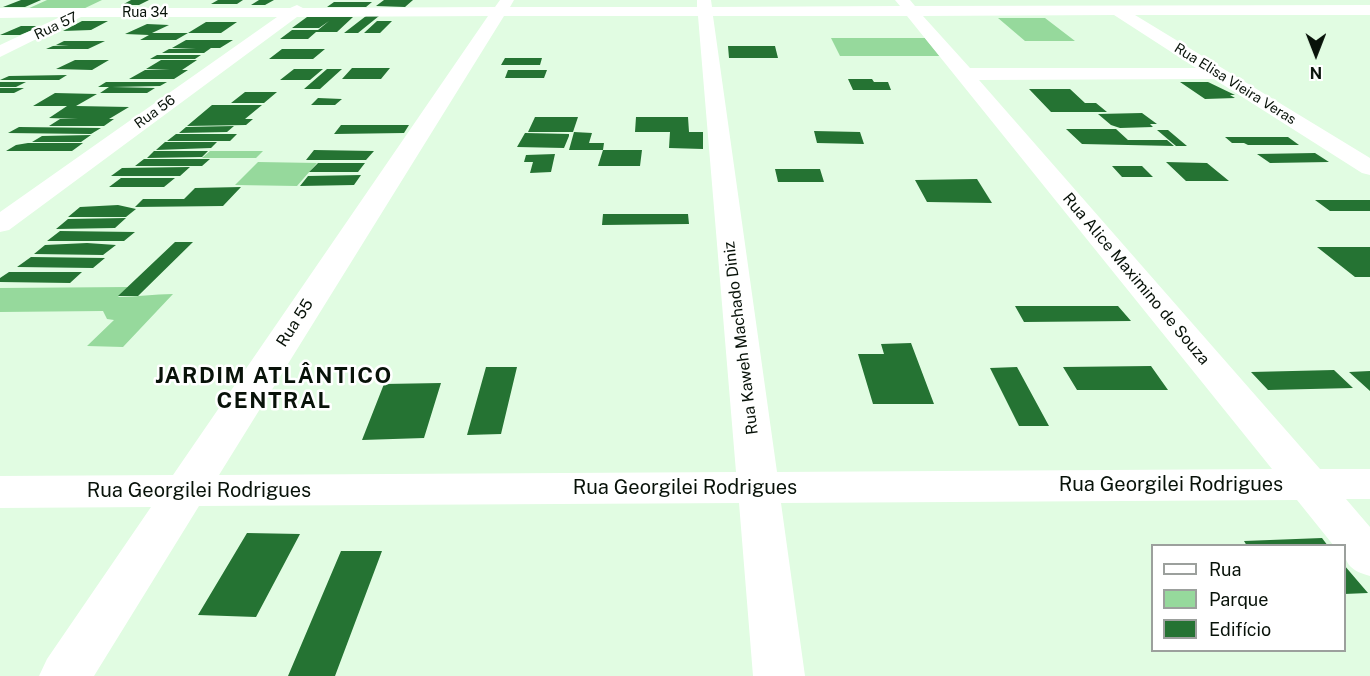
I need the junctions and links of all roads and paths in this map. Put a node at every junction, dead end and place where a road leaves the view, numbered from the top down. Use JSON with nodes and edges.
{"nodes":[{"id":1,"x":111,"y":0,"type":"edge"},
{"id":2,"x":310,"y":0,"type":"edge"},
{"id":3,"x":1101,"y":0,"type":"edge"},
{"id":4,"x":1297,"y":0,"type":"edge"},
{"id":5,"x":503,"y":6,"type":"edge"},
{"id":6,"x":704,"y":6,"type":"edge"},
{"id":7,"x":907,"y":6,"type":"edge"},
{"id":8,"x":1370,"y":10,"type":"edge"},
{"id":9,"x":1118,"y":11,"type":"junction"},
{"id":10,"x":1322,"y":11,"type":"junction"},
{"id":11,"x":0,"y":13,"type":"edge"},
{"id":12,"x":292,"y":13,"type":"junction"},
{"id":13,"x":81,"y":14,"type":"junction"},
{"id":14,"x":1358,"y":26,"type":"dead end"},
{"id":15,"x":0,"y":52,"type":"edge"},
{"id":16,"x":1217,"y":73,"type":"junction"},
{"id":17,"x":963,"y":74,"type":"junction"},
{"id":18,"x":1370,"y":168,"type":"edge"},
{"id":19,"x":0,"y":224,"type":"edge"},
{"id":20,"x":1308,"y":484,"type":"junction"},
{"id":21,"x":1370,"y":484,"type":"edge"},
{"id":22,"x":758,"y":488,"type":"junction"},
{"id":23,"x":185,"y":491,"type":"junction"},
{"id":24,"x":0,"y":492,"type":"edge"},
{"id":25,"x":1370,"y":558,"type":"edge"},
{"id":26,"x":64,"y":676,"type":"edge"},
{"id":27,"x":779,"y":676,"type":"edge"}],
"edges":[{"from":1,"to":13,"type":"street","name":"Rua 57"},
{"from":2,"to":12,"type":"street","name":"Rua 56"},
{"from":3,"to":9,"type":"street","name":"Rua Elisa Vieira Veras"},
{"from":4,"to":10,"type":"street"},
{"from":5,"to":6,"type":"street","name":"Rua 34"},
{"from":5,"to":12,"type":"street","name":"Rua 34"},
{"from":5,"to":23,"type":"street","name":"Rua 55"},
{"from":6,"to":7,"type":"street","name":"Rua 34"},
{"from":6,"to":22,"type":"street","name":"Rua Kaweh Machado Diniz"},
{"from":7,"to":9,"type":"street","name":"Rua 34"},
{"from":7,"to":17,"type":"street","name":"Rua Alice Maximino de Souza"},
{"from":8,"to":10,"type":"street","name":"Rua 34"},
{"from":9,"to":10,"type":"street","name":"Rua 34"},
{"from":9,"to":16,"type":"street","name":"Rua Elisa Vieira Veras"},
{"from":10,"to":14,"type":"street"},
{"from":11,"to":13,"type":"street","name":"Rua 34"},
{"from":12,"to":13,"type":"street","name":"Rua 34"},
{"from":12,"to":19,"type":"street","name":"Rua 56"},
{"from":13,"to":15,"type":"street","name":"Rua 57"},
{"from":16,"to":17,"type":"street"},
{"from":16,"to":18,"type":"street","name":"Rua Elisa Vieira Veras"},
{"from":17,"to":20,"type":"street","name":"Rua Alice Maximino de Souza"},
{"from":20,"to":21,"type":"street","name":"Rua Georgilei Rodrigues"},
{"from":20,"to":22,"type":"street","name":"Rua Georgilei Rodrigues"},
{"from":20,"to":25,"type":"street","name":"Rua Alice Maximino de Souza"},
{"from":22,"to":23,"type":"street","name":"Rua Georgilei Rodrigues"},
{"from":22,"to":27,"type":"street","name":"Rua Kaweh Machado Diniz"},
{"from":23,"to":24,"type":"street","name":"Rua Georgilei Rodrigues"},
{"from":23,"to":26,"type":"street","name":"Rua 55"}]}
